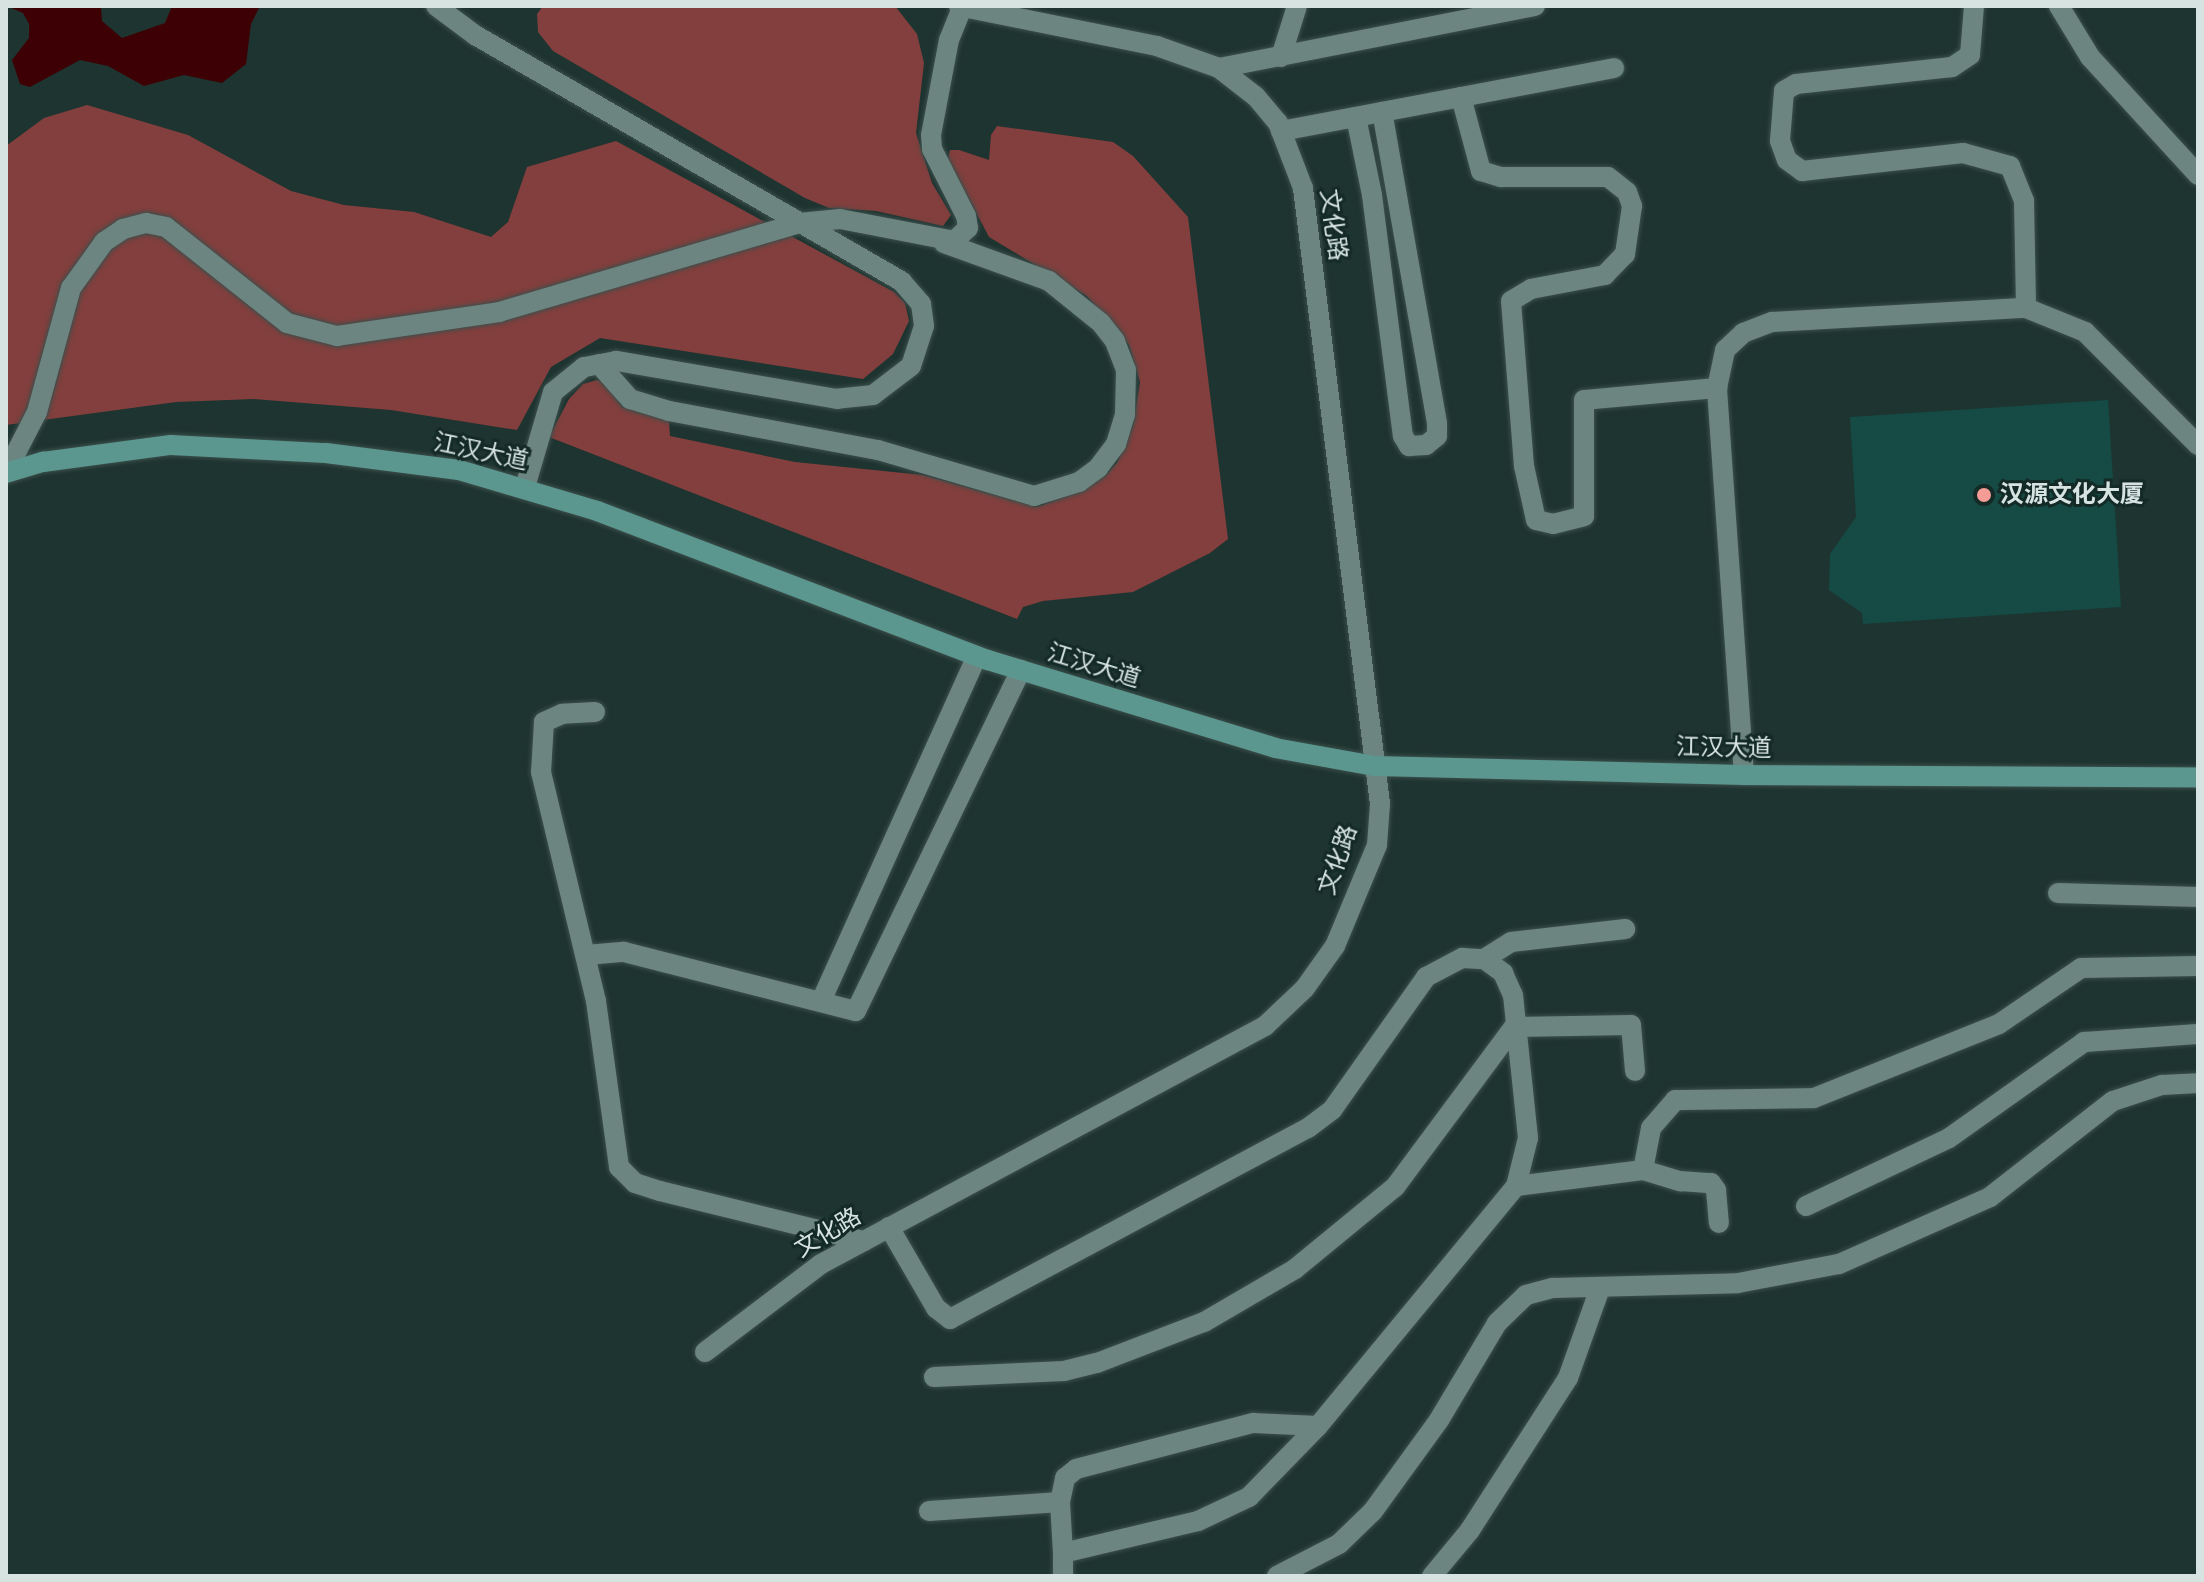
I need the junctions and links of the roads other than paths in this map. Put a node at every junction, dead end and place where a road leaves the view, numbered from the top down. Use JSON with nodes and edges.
{"nodes":[{"id":1,"x":436,"y":6,"type":"edge"},
{"id":2,"x":1297,"y":6,"type":"edge"},
{"id":3,"x":1535,"y":6,"type":"edge"},
{"id":4,"x":1974,"y":6,"type":"edge"},
{"id":5,"x":2059,"y":6,"type":"edge"},
{"id":6,"x":960,"y":7,"type":"edge"},
{"id":7,"x":1281,"y":57,"type":"junction"},
{"id":8,"x":1219,"y":68,"type":"junction"},
{"id":9,"x":1614,"y":68,"type":"dead end"},
{"id":10,"x":1461,"y":97,"type":"junction"},
{"id":11,"x":1382,"y":112,"type":"junction"},
{"id":12,"x":1356,"y":117,"type":"junction"},
{"id":13,"x":1281,"y":131,"type":"junction"},
{"id":14,"x":2198,"y":175,"type":"edge"},
{"id":15,"x":799,"y":223,"type":"junction"},
{"id":16,"x":940,"y":242,"type":"junction"},
{"id":17,"x":2026,"y":308,"type":"junction"},
{"id":18,"x":599,"y":364,"type":"junction"},
{"id":19,"x":1717,"y":388,"type":"junction"},
{"id":20,"x":2198,"y":445,"type":"edge"},
{"id":21,"x":6,"y":472,"type":"edge"},
{"id":22,"x":525,"y":487,"type":"junction"},
{"id":23,"x":977,"y":656,"type":"junction"},
{"id":24,"x":1021,"y":670,"type":"junction"},
{"id":25,"x":595,"y":712,"type":"dead end"},
{"id":26,"x":1375,"y":766,"type":"junction"},
{"id":27,"x":1744,"y":775,"type":"junction"},
{"id":28,"x":2198,"y":777,"type":"edge"},
{"id":29,"x":2058,"y":893,"type":"dead end"},
{"id":30,"x":2198,"y":897,"type":"edge"},
{"id":31,"x":1625,"y":929,"type":"dead end"},
{"id":32,"x":586,"y":955,"type":"junction"},
{"id":33,"x":1484,"y":959,"type":"junction"},
{"id":34,"x":2198,"y":966,"type":"edge"},
{"id":35,"x":822,"y":999,"type":"junction"},
{"id":36,"x":1514,"y":1027,"type":"junction"},
{"id":37,"x":2198,"y":1034,"type":"edge"},
{"id":38,"x":1635,"y":1071,"type":"dead end"},
{"id":39,"x":2198,"y":1083,"type":"edge"},
{"id":40,"x":1643,"y":1170,"type":"junction"},
{"id":41,"x":1516,"y":1186,"type":"junction"},
{"id":42,"x":1806,"y":1206,"type":"dead end"},
{"id":43,"x":1719,"y":1223,"type":"dead end"},
{"id":44,"x":889,"y":1227,"type":"junction"},
{"id":45,"x":864,"y":1241,"type":"junction"},
{"id":46,"x":1600,"y":1288,"type":"junction"},
{"id":47,"x":705,"y":1352,"type":"dead end"},
{"id":48,"x":934,"y":1377,"type":"dead end"},
{"id":49,"x":1318,"y":1426,"type":"junction"},
{"id":50,"x":1060,"y":1502,"type":"junction"},
{"id":51,"x":929,"y":1511,"type":"dead end"},
{"id":52,"x":1063,"y":1553,"type":"junction"},
{"id":53,"x":1063,"y":1576,"type":"edge"},
{"id":54,"x":1277,"y":1576,"type":"edge"},
{"id":55,"x":1432,"y":1576,"type":"edge"}],
"edges":[{"from":1,"to":15,"type":"street"},
{"from":2,"to":7,"type":"street"},
{"from":3,"to":7,"type":"street"},
{"from":4,"to":17,"type":"street"},
{"from":5,"to":14,"type":"street"},
{"from":6,"to":8,"type":"street"},
{"from":6,"to":16,"type":"street"},
{"from":7,"to":8,"type":"street"},
{"from":8,"to":13,"type":"street","name":"文化路"},
{"from":9,"to":10,"type":"street"},
{"from":10,"to":11,"type":"street"},
{"from":10,"to":19,"type":"street"},
{"from":11,"to":12,"type":"street"},
{"from":11,"to":12,"type":"street"},
{"from":12,"to":13,"type":"street"},
{"from":13,"to":26,"type":"street","name":"文化路"},
{"from":15,"to":16,"type":"street"},
{"from":15,"to":18,"type":"street"},
{"from":15,"to":21,"type":"street"},
{"from":16,"to":18,"type":"street"},
{"from":17,"to":19,"type":"street"},
{"from":17,"to":20,"type":"street"},
{"from":18,"to":22,"type":"street"},
{"from":19,"to":27,"type":"street"},
{"from":21,"to":22,"type":"main road","name":"江汉大道"},
{"from":22,"to":23,"type":"main road","name":"江汉大道"},
{"from":23,"to":24,"type":"main road","name":"江汉大道"},
{"from":23,"to":35,"type":"street"},
{"from":24,"to":26,"type":"main road","name":"江汉大道"},
{"from":24,"to":35,"type":"street"},
{"from":25,"to":32,"type":"street"},
{"from":26,"to":27,"type":"main road","name":"江汉大道"},
{"from":26,"to":44,"type":"street","name":"文化路"},
{"from":27,"to":28,"type":"main road","name":"江汉大道"},
{"from":29,"to":30,"type":"street"},
{"from":31,"to":33,"type":"street"},
{"from":32,"to":35,"type":"street"},
{"from":32,"to":45,"type":"street"},
{"from":33,"to":36,"type":"street"},
{"from":33,"to":44,"type":"street"},
{"from":34,"to":40,"type":"street"},
{"from":36,"to":38,"type":"street"},
{"from":36,"to":41,"type":"street"},
{"from":36,"to":48,"type":"street"},
{"from":37,"to":42,"type":"street"},
{"from":39,"to":46,"type":"street"},
{"from":40,"to":41,"type":"street"},
{"from":40,"to":43,"type":"street"},
{"from":41,"to":49,"type":"street"},
{"from":44,"to":45,"type":"street","name":"文化路"},
{"from":45,"to":47,"type":"street","name":"文化路"},
{"from":46,"to":54,"type":"street"},
{"from":46,"to":55,"type":"street"},
{"from":49,"to":50,"type":"street"},
{"from":49,"to":52,"type":"street"},
{"from":50,"to":51,"type":"street"},
{"from":50,"to":52,"type":"street"},
{"from":52,"to":53,"type":"street"}]}
